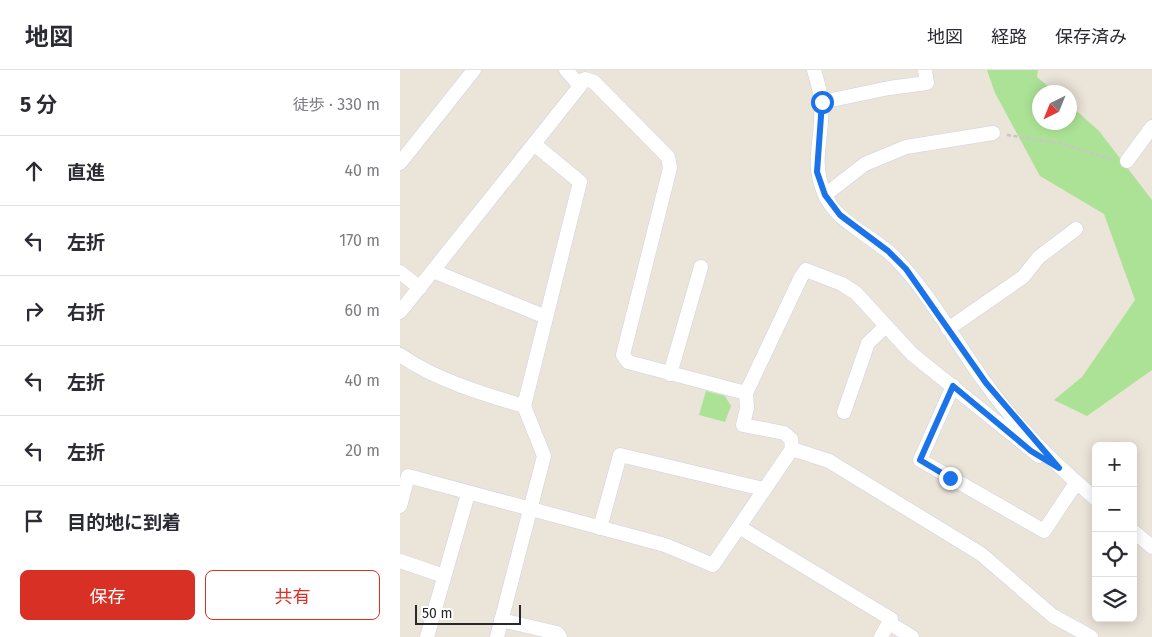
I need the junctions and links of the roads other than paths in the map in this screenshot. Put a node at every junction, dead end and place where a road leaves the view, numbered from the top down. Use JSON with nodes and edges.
{"nodes":[{"id":1,"x":474,"y":70,"type":"edge"},
{"id":2,"x":566,"y":70,"type":"edge"},
{"id":3,"x":814,"y":70,"type":"edge"},
{"id":4,"x":925,"y":70,"type":"edge"},
{"id":5,"x":578,"y":83,"type":"junction"},
{"id":6,"x":822,"y":102,"type":"junction"},
{"id":7,"x":1152,"y":127,"type":"edge"},
{"id":8,"x":993,"y":133,"type":"road end"},
{"id":9,"x":534,"y":144,"type":"junction"},
{"id":10,"x":1127,"y":161,"type":"road end"},
{"id":11,"x":400,"y":163,"type":"edge"},
{"id":12,"x":825,"y":195,"type":"junction"},
{"id":13,"x":1076,"y":229,"type":"dead end"},
{"id":14,"x":701,"y":267,"type":"dead end"},
{"id":15,"x":433,"y":271,"type":"junction"},
{"id":16,"x":400,"y":272,"type":"edge"},
{"id":17,"x":420,"y":288,"type":"junction"},
{"id":18,"x":400,"y":312,"type":"edge"},
{"id":19,"x":546,"y":317,"type":"junction"},
{"id":20,"x":886,"y":326,"type":"junction"},
{"id":21,"x":948,"y":329,"type":"junction"},
{"id":22,"x":400,"y":355,"type":"edge"},
{"id":23,"x":670,"y":374,"type":"junction"},
{"id":24,"x":953,"y":386,"type":"junction"},
{"id":25,"x":746,"y":393,"type":"junction"},
{"id":26,"x":524,"y":406,"type":"junction"},
{"id":27,"x":844,"y":412,"type":"dead end"},
{"id":28,"x":792,"y":449,"type":"junction"},
{"id":29,"x":1059,"y":468,"type":"junction"},
{"id":30,"x":1076,"y":483,"type":"junction"},
{"id":31,"x":763,"y":489,"type":"junction"},
{"id":32,"x":468,"y":494,"type":"junction"},
{"id":33,"x":1092,"y":496,"type":"edge"},
{"id":34,"x":400,"y":506,"type":"edge"},
{"id":35,"x":530,"y":509,"type":"junction"},
{"id":36,"x":739,"y":527,"type":"junction"},
{"id":37,"x":600,"y":528,"type":"junction"},
{"id":38,"x":1134,"y":532,"type":"edge"},
{"id":39,"x":1152,"y":547,"type":"edge"},
{"id":40,"x":400,"y":561,"type":"edge"},
{"id":41,"x":444,"y":576,"type":"junction"},
{"id":42,"x":501,"y":620,"type":"junction"},
{"id":43,"x":889,"y":623,"type":"junction"},
{"id":44,"x":427,"y":637,"type":"edge"},
{"id":45,"x":497,"y":637,"type":"edge"},
{"id":46,"x":560,"y":637,"type":"edge"},
{"id":47,"x":881,"y":637,"type":"edge"},
{"id":48,"x":912,"y":637,"type":"edge"},
{"id":49,"x":1091,"y":637,"type":"edge"}],
"edges":[{"from":1,"to":11,"type":"street"},
{"from":2,"to":5,"type":"street"},
{"from":3,"to":6,"type":"street"},
{"from":4,"to":6,"type":"street"},
{"from":5,"to":9,"type":"street"},
{"from":5,"to":23,"type":"street"},
{"from":6,"to":12,"type":"street"},
{"from":7,"to":10,"type":"street"},
{"from":8,"to":12,"type":"street"},
{"from":9,"to":15,"type":"street"},
{"from":9,"to":19,"type":"street"},
{"from":12,"to":21,"type":"street"},
{"from":13,"to":21,"type":"street"},
{"from":14,"to":23,"type":"street"},
{"from":15,"to":17,"type":"street"},
{"from":15,"to":19,"type":"street"},
{"from":16,"to":17,"type":"street"},
{"from":17,"to":18,"type":"street"},
{"from":19,"to":26,"type":"street"},
{"from":20,"to":24,"type":"street"},
{"from":20,"to":25,"type":"street"},
{"from":20,"to":27,"type":"street"},
{"from":21,"to":29,"type":"street"},
{"from":22,"to":26,"type":"street"},
{"from":23,"to":25,"type":"street"},
{"from":24,"to":29,"type":"street"},
{"from":24,"to":30,"type":"street"},
{"from":25,"to":28,"type":"street"},
{"from":26,"to":35,"type":"street"},
{"from":28,"to":31,"type":"street"},
{"from":28,"to":49,"type":"street"},
{"from":29,"to":30,"type":"street"},
{"from":30,"to":33,"type":"street"},
{"from":31,"to":36,"type":"street"},
{"from":31,"to":37,"type":"street"},
{"from":32,"to":34,"type":"street"},
{"from":32,"to":35,"type":"street"},
{"from":32,"to":41,"type":"street"},
{"from":35,"to":37,"type":"street"},
{"from":35,"to":42,"type":"street"},
{"from":36,"to":37,"type":"street"},
{"from":36,"to":43,"type":"street"},
{"from":38,"to":39,"type":"street"},
{"from":40,"to":41,"type":"street"},
{"from":41,"to":44,"type":"street"},
{"from":42,"to":45,"type":"street"},
{"from":42,"to":46,"type":"street"},
{"from":43,"to":47,"type":"street"},
{"from":43,"to":48,"type":"street"}]}
